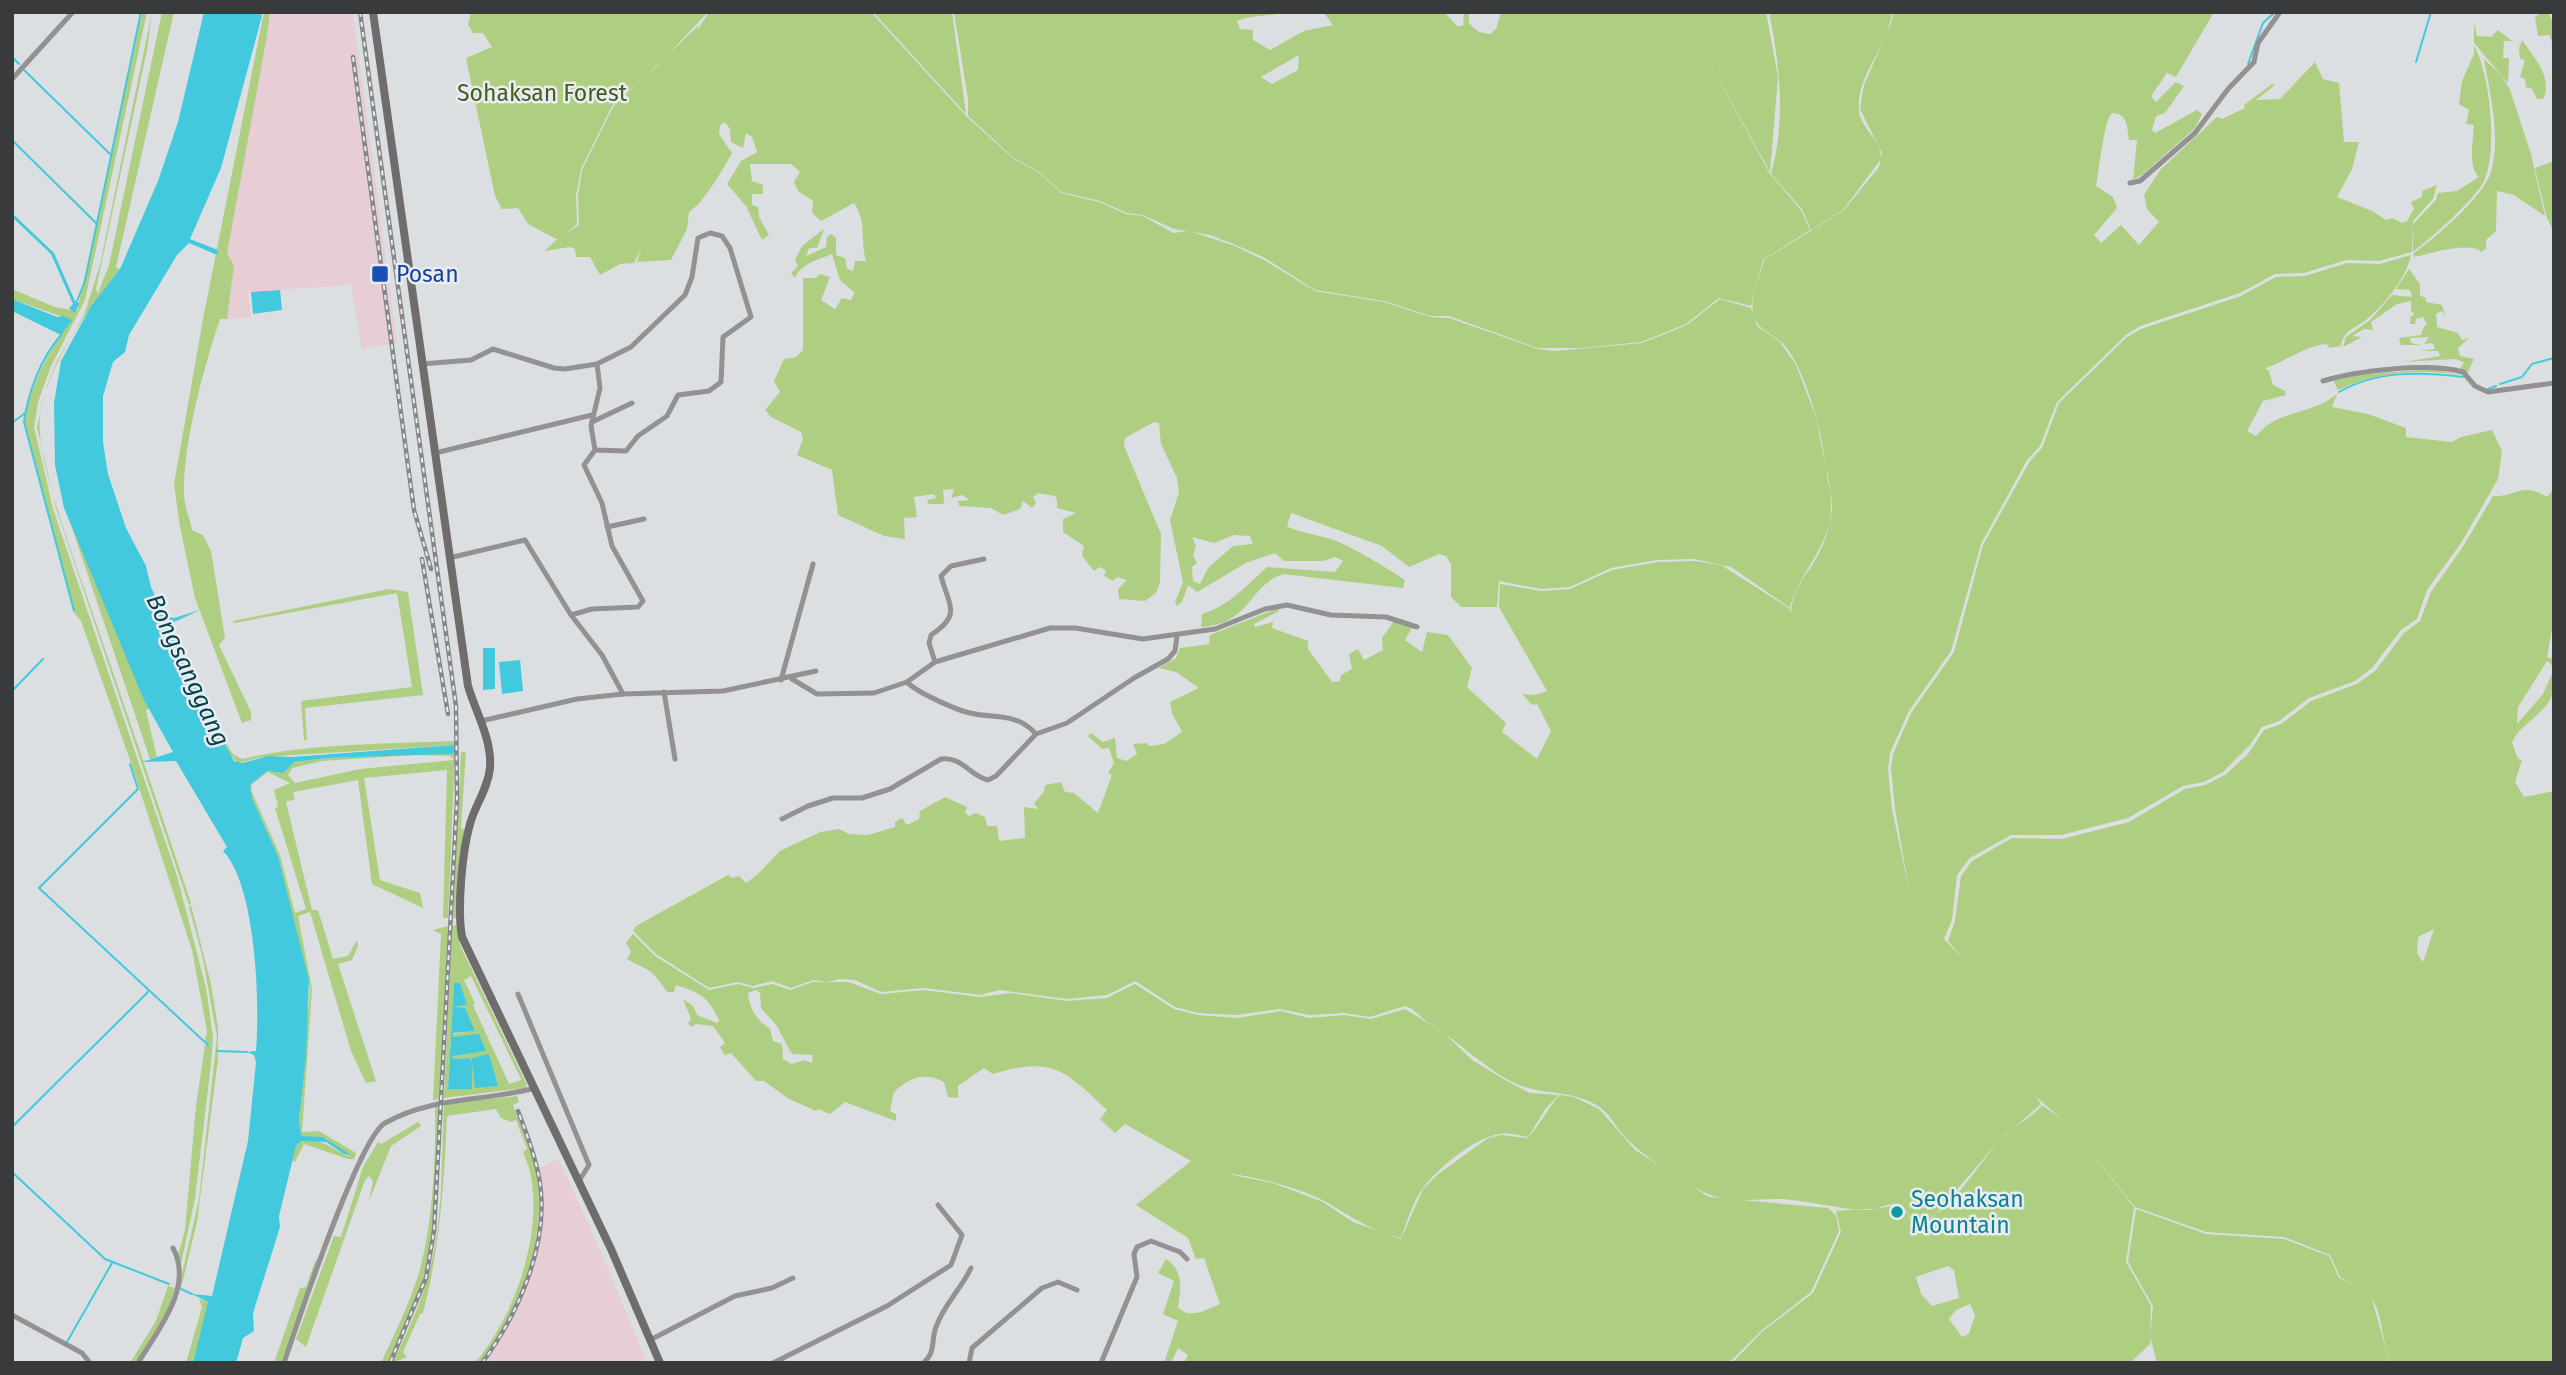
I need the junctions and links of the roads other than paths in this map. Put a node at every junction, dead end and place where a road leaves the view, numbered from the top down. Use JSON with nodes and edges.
{"nodes":[{"id":1,"x":73,"y":12,"type":"edge"},
{"id":2,"x":373,"y":12,"type":"edge"},
{"id":3,"x":2280,"y":12,"type":"edge"},
{"id":4,"x":12,"y":79,"type":"edge"},
{"id":5,"x":2130,"y":183,"type":"dead end"},
{"id":6,"x":597,"y":363,"type":"junction"},
{"id":7,"x":422,"y":364,"type":"junction"},
{"id":8,"x":2323,"y":381,"type":"dead end"},
{"id":9,"x":2554,"y":383,"type":"edge"},
{"id":10,"x":632,"y":403,"type":"dead end"},
{"id":11,"x":592,"y":418,"type":"junction"},
{"id":12,"x":595,"y":450,"type":"junction"},
{"id":13,"x":435,"y":453,"type":"junction"},
{"id":14,"x":644,"y":519,"type":"dead end"},
{"id":15,"x":607,"y":527,"type":"junction"},
{"id":16,"x":449,"y":558,"type":"junction"},
{"id":17,"x":984,"y":559,"type":"dead end"},
{"id":18,"x":813,"y":564,"type":"dead end"},
{"id":19,"x":571,"y":615,"type":"junction"},
{"id":20,"x":1417,"y":628,"type":"dead end"},
{"id":21,"x":1177,"y":636,"type":"junction"},
{"id":22,"x":935,"y":662,"type":"junction"},
{"id":23,"x":816,"y":671,"type":"dead end"},
{"id":24,"x":792,"y":679,"type":"junction"},
{"id":25,"x":781,"y":680,"type":"junction"},
{"id":26,"x":907,"y":682,"type":"junction"},
{"id":27,"x":664,"y":692,"type":"junction"},
{"id":28,"x":623,"y":694,"type":"junction"},
{"id":29,"x":481,"y":721,"type":"junction"},
{"id":30,"x":1036,"y":734,"type":"junction"},
{"id":31,"x":675,"y":759,"type":"dead end"},
{"id":32,"x":782,"y":819,"type":"dead end"},
{"id":33,"x":518,"y":994,"type":"dead end"},
{"id":34,"x":535,"y":1088,"type":"junction"},
{"id":35,"x":579,"y":1181,"type":"junction"},
{"id":36,"x":938,"y":1205,"type":"dead end"},
{"id":37,"x":173,"y":1248,"type":"dead end"},
{"id":38,"x":1187,"y":1259,"type":"dead end"},
{"id":39,"x":971,"y":1268,"type":"dead end"},
{"id":40,"x":793,"y":1278,"type":"dead end"},
{"id":41,"x":1077,"y":1290,"type":"dead end"},
{"id":42,"x":12,"y":1315,"type":"edge"},
{"id":43,"x":650,"y":1340,"type":"junction"},
{"id":44,"x":90,"y":1363,"type":"edge"},
{"id":45,"x":138,"y":1363,"type":"edge"},
{"id":46,"x":284,"y":1363,"type":"edge"},
{"id":47,"x":660,"y":1363,"type":"edge"},
{"id":48,"x":773,"y":1363,"type":"edge"},
{"id":49,"x":923,"y":1363,"type":"edge"},
{"id":50,"x":969,"y":1363,"type":"edge"},
{"id":51,"x":1101,"y":1363,"type":"edge"}],
"edges":[{"from":1,"to":4,"type":"street"},
{"from":2,"to":7,"type":"main road"},
{"from":3,"to":5,"type":"street"},
{"from":6,"to":7,"type":"street"},
{"from":6,"to":11,"type":"street"},
{"from":6,"to":12,"type":"street"},
{"from":7,"to":13,"type":"main road"},
{"from":8,"to":9,"type":"street"},
{"from":10,"to":11,"type":"street"},
{"from":11,"to":12,"type":"street"},
{"from":11,"to":13,"type":"street"},
{"from":12,"to":15,"type":"street"},
{"from":13,"to":16,"type":"main road"},
{"from":14,"to":15,"type":"street"},
{"from":15,"to":19,"type":"street"},
{"from":16,"to":19,"type":"street"},
{"from":16,"to":29,"type":"main road"},
{"from":17,"to":22,"type":"street"},
{"from":18,"to":25,"type":"street"},
{"from":19,"to":28,"type":"street"},
{"from":20,"to":21,"type":"street"},
{"from":21,"to":22,"type":"street"},
{"from":21,"to":30,"type":"street"},
{"from":22,"to":26,"type":"street"},
{"from":23,"to":24,"type":"street"},
{"from":24,"to":25,"type":"street"},
{"from":24,"to":26,"type":"street"},
{"from":25,"to":27,"type":"street"},
{"from":26,"to":30,"type":"street"},
{"from":27,"to":28,"type":"street"},
{"from":27,"to":31,"type":"street"},
{"from":28,"to":29,"type":"street"},
{"from":29,"to":34,"type":"main road"},
{"from":30,"to":32,"type":"street"},
{"from":33,"to":35,"type":"street"},
{"from":34,"to":35,"type":"main road"},
{"from":34,"to":46,"type":"street"},
{"from":35,"to":43,"type":"main road"},
{"from":36,"to":48,"type":"street"},
{"from":37,"to":45,"type":"street"},
{"from":38,"to":51,"type":"street"},
{"from":39,"to":49,"type":"street"},
{"from":40,"to":43,"type":"street"},
{"from":41,"to":50,"type":"street"},
{"from":42,"to":44,"type":"street"},
{"from":43,"to":47,"type":"main road"}]}
